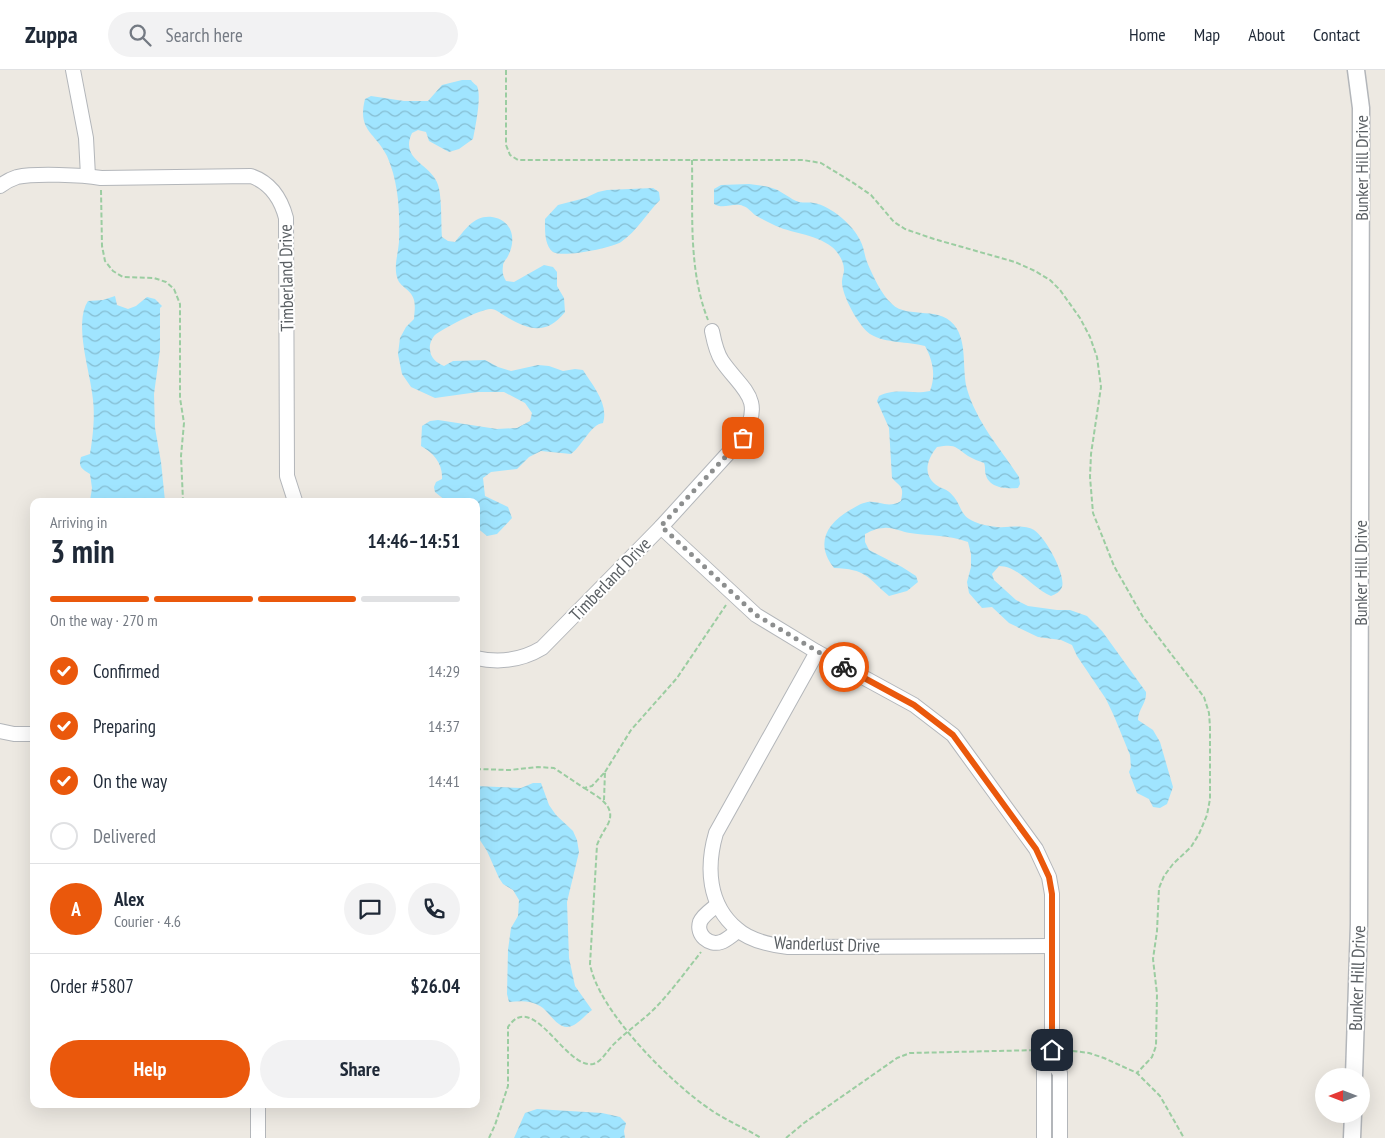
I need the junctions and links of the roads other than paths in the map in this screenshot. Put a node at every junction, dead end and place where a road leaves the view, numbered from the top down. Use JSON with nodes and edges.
{"nodes":[{"id":1,"x":73,"y":70,"type":"edge"},
{"id":2,"x":1356,"y":70,"type":"edge"},
{"id":3,"x":86,"y":176,"type":"junction"},
{"id":4,"x":0,"y":186,"type":"edge"},
{"id":5,"x":712,"y":331,"type":"road end"},
{"id":6,"x":294,"y":498,"type":"edge"},
{"id":7,"x":661,"y":526,"type":"junction"},
{"id":8,"x":817,"y":652,"type":"junction"},
{"id":9,"x":480,"y":658,"type":"edge"},
{"id":10,"x":0,"y":731,"type":"edge"},
{"id":11,"x":30,"y":734,"type":"edge"},
{"id":12,"x":717,"y":905,"type":"junction"},
{"id":13,"x":738,"y":930,"type":"junction"},
{"id":14,"x":1052,"y":946,"type":"junction"},
{"id":15,"x":1052,"y":1055,"type":"junction"},
{"id":16,"x":1354,"y":1068,"type":"edge"},
{"id":17,"x":258,"y":1108,"type":"edge"},
{"id":18,"x":1353,"y":1123,"type":"edge"},
{"id":19,"x":258,"y":1138,"type":"edge"},
{"id":20,"x":1044,"y":1138,"type":"edge"},
{"id":21,"x":1060,"y":1138,"type":"edge"},
{"id":22,"x":1352,"y":1138,"type":"edge"}],
"edges":[{"from":1,"to":3,"type":"street"},
{"from":2,"to":16,"type":"street","name":"Bunker Hill Drive"},
{"from":3,"to":4,"type":"street","name":"Timberland Drive"},
{"from":3,"to":6,"type":"street","name":"Timberland Drive"},
{"from":5,"to":7,"type":"street","name":"Timberland Drive"},
{"from":7,"to":8,"type":"street"},
{"from":7,"to":9,"type":"street","name":"Timberland Drive"},
{"from":8,"to":12,"type":"street","name":"Wanderlust Drive"},
{"from":8,"to":14,"type":"street"},
{"from":10,"to":11,"type":"street"},
{"from":12,"to":13,"type":"street","name":"Wanderlust Drive"},
{"from":12,"to":13,"type":"street"},
{"from":13,"to":14,"type":"street","name":"Wanderlust Drive"},
{"from":14,"to":15,"type":"street"},
{"from":15,"to":20,"type":"street"},
{"from":15,"to":21,"type":"street"},
{"from":17,"to":19,"type":"street"},
{"from":18,"to":22,"type":"street"}]}
